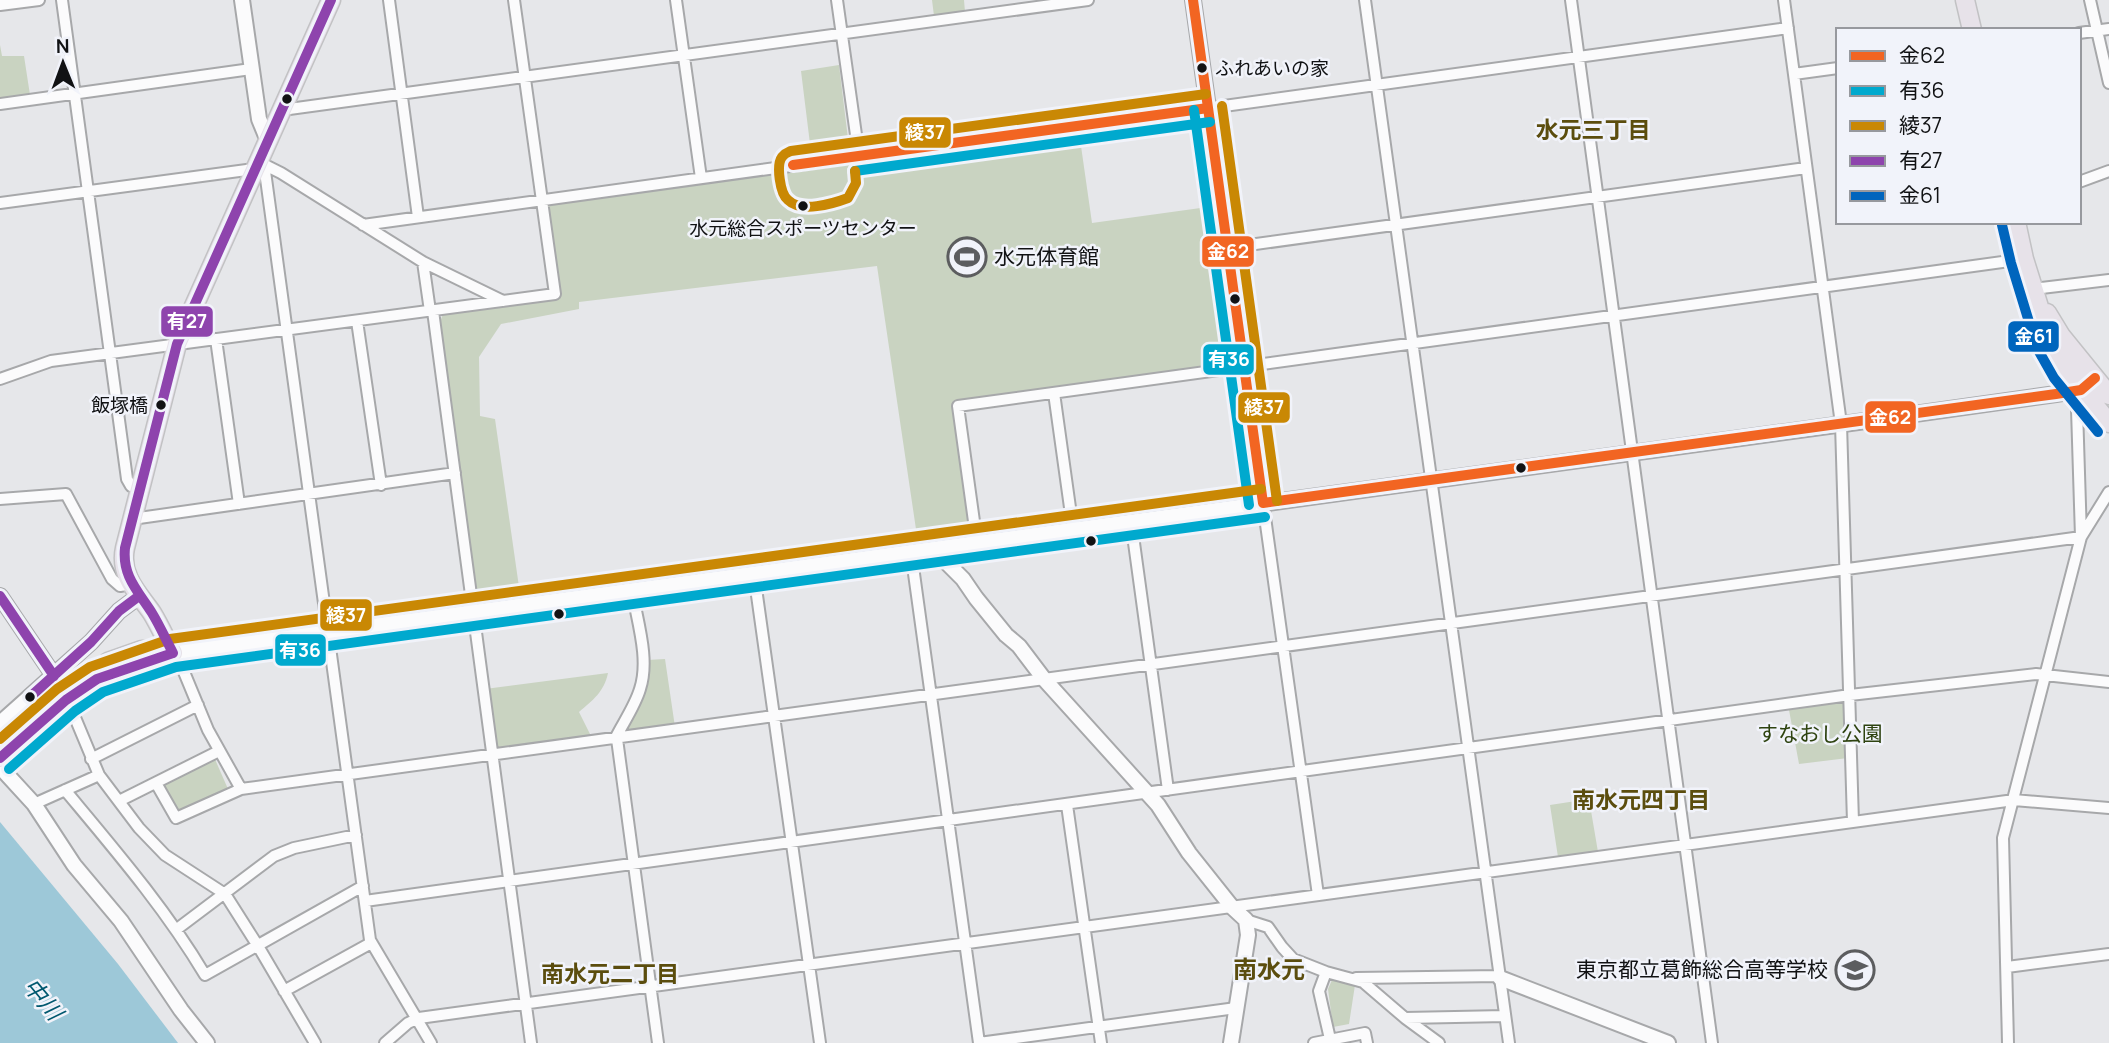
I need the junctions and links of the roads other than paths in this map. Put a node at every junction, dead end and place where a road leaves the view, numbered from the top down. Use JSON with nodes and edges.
{"nodes":[{"id":1,"x":39,"y":0,"type":"edge"},
{"id":2,"x":62,"y":0,"type":"edge"},
{"id":3,"x":242,"y":0,"type":"edge"},
{"id":4,"x":331,"y":0,"type":"edge"},
{"id":5,"x":389,"y":0,"type":"edge"},
{"id":6,"x":514,"y":0,"type":"edge"},
{"id":7,"x":676,"y":0,"type":"edge"},
{"id":8,"x":837,"y":0,"type":"edge"},
{"id":9,"x":1088,"y":0,"type":"edge"},
{"id":10,"x":1193,"y":0,"type":"edge"},
{"id":11,"x":1365,"y":0,"type":"edge"},
{"id":12,"x":1571,"y":0,"type":"edge"},
{"id":13,"x":1784,"y":0,"type":"edge"},
{"id":14,"x":1965,"y":0,"type":"edge"},
{"id":15,"x":2090,"y":0,"type":"edge"},
{"id":16,"x":0,"y":5,"type":"edge"},
{"id":17,"x":1002,"y":6,"type":"edge"},
{"id":18,"x":1788,"y":28,"type":"junction"},
{"id":19,"x":1972,"y":28,"type":"edge"},
{"id":20,"x":2109,"y":29,"type":"edge"},
{"id":21,"x":2097,"y":31,"type":"junction"},
{"id":22,"x":841,"y":33,"type":"junction"},
{"id":23,"x":2081,"y":33,"type":"edge"},
{"id":24,"x":683,"y":55,"type":"junction"},
{"id":25,"x":1579,"y":57,"type":"junction"},
{"id":26,"x":1836,"y":68,"type":"edge"},
{"id":27,"x":251,"y":69,"type":"junction"},
{"id":28,"x":1794,"y":74,"type":"junction"},
{"id":29,"x":524,"y":77,"type":"junction"},
{"id":30,"x":2109,"y":83,"type":"edge"},
{"id":31,"x":1377,"y":85,"type":"junction"},
{"id":32,"x":75,"y":93,"type":"junction"},
{"id":33,"x":402,"y":94,"type":"junction"},
{"id":34,"x":0,"y":104,"type":"edge"},
{"id":35,"x":1208,"y":108,"type":"junction"},
{"id":36,"x":282,"y":110,"type":"junction"},
{"id":37,"x":268,"y":141,"type":"junction"},
{"id":38,"x":859,"y":156,"type":"junction"},
{"id":39,"x":259,"y":165,"type":"junction"},
{"id":40,"x":1807,"y":168,"type":"junction"},
{"id":41,"x":2109,"y":171,"type":"edge"},
{"id":42,"x":701,"y":178,"type":"junction"},
{"id":43,"x":2081,"y":181,"type":"edge"},
{"id":44,"x":89,"y":191,"type":"junction"},
{"id":45,"x":1597,"y":197,"type":"junction"},
{"id":46,"x":542,"y":200,"type":"junction"},
{"id":47,"x":0,"y":203,"type":"edge"},
{"id":48,"x":418,"y":217,"type":"junction"},
{"id":49,"x":2016,"y":224,"type":"edge"},
{"id":50,"x":363,"y":225,"type":"junction"},
{"id":51,"x":1396,"y":225,"type":"junction"},
{"id":52,"x":1227,"y":248,"type":"junction"},
{"id":53,"x":2024,"y":259,"type":"junction"},
{"id":54,"x":423,"y":262,"type":"junction"},
{"id":55,"x":2109,"y":281,"type":"edge"},
{"id":56,"x":1823,"y":287,"type":"junction"},
{"id":57,"x":2034,"y":289,"type":"junction"},
{"id":58,"x":503,"y":301,"type":"junction"},
{"id":59,"x":432,"y":311,"type":"junction"},
{"id":60,"x":1613,"y":316,"type":"junction"},
{"id":61,"x":358,"y":321,"type":"junction"},
{"id":62,"x":287,"y":330,"type":"junction"},
{"id":63,"x":216,"y":339,"type":"junction"},
{"id":64,"x":177,"y":344,"type":"junction"},
{"id":65,"x":1412,"y":344,"type":"junction"},
{"id":66,"x":111,"y":354,"type":"junction"},
{"id":67,"x":1244,"y":367,"type":"junction"},
{"id":68,"x":0,"y":379,"type":"edge"},
{"id":69,"x":2088,"y":384,"type":"junction"},
{"id":70,"x":1054,"y":393,"type":"junction"},
{"id":71,"x":2109,"y":395,"type":"edge"},
{"id":72,"x":2109,"y":423,"type":"edge"},
{"id":73,"x":1841,"y":424,"type":"junction"},
{"id":74,"x":1631,"y":453,"type":"junction"},
{"id":75,"x":456,"y":473,"type":"junction"},
{"id":76,"x":1431,"y":480,"type":"junction"},
{"id":77,"x":381,"y":485,"type":"junction"},
{"id":78,"x":135,"y":487,"type":"junction"},
{"id":79,"x":2109,"y":492,"type":"edge"},
{"id":80,"x":309,"y":495,"type":"junction"},
{"id":81,"x":0,"y":499,"type":"edge"},
{"id":82,"x":1263,"y":503,"type":"junction"},
{"id":83,"x":239,"y":504,"type":"junction"},
{"id":84,"x":132,"y":519,"type":"junction"},
{"id":85,"x":1131,"y":521,"type":"junction"},
{"id":86,"x":1073,"y":529,"type":"junction"},
{"id":87,"x":2081,"y":537,"type":"junction"},
{"id":88,"x":976,"y":543,"type":"junction"},
{"id":89,"x":933,"y":549,"type":"junction"},
{"id":90,"x":911,"y":552,"type":"junction"},
{"id":91,"x":1846,"y":570,"type":"junction"},
{"id":92,"x":754,"y":574,"type":"junction"},
{"id":93,"x":135,"y":590,"type":"junction"},
{"id":94,"x":632,"y":590,"type":"junction"},
{"id":95,"x":0,"y":596,"type":"edge"},
{"id":96,"x":1650,"y":596,"type":"junction"},
{"id":97,"x":475,"y":612,"type":"junction"},
{"id":98,"x":1451,"y":624,"type":"junction"},
{"id":99,"x":328,"y":633,"type":"junction"},
{"id":100,"x":1284,"y":647,"type":"junction"},
{"id":101,"x":173,"y":653,"type":"junction"},
{"id":102,"x":1150,"y":665,"type":"junction"},
{"id":103,"x":2046,"y":675,"type":"junction"},
{"id":104,"x":1044,"y":680,"type":"junction"},
{"id":105,"x":2109,"y":682,"type":"edge"},
{"id":106,"x":62,"y":694,"type":"junction"},
{"id":107,"x":1850,"y":695,"type":"junction"},
{"id":108,"x":931,"y":696,"type":"junction"},
{"id":109,"x":198,"y":705,"type":"junction"},
{"id":110,"x":774,"y":716,"type":"junction"},
{"id":111,"x":1667,"y":721,"type":"junction"},
{"id":112,"x":0,"y":723,"type":"edge"},
{"id":113,"x":616,"y":739,"type":"junction"},
{"id":114,"x":0,"y":744,"type":"edge"},
{"id":115,"x":1468,"y":748,"type":"junction"},
{"id":116,"x":219,"y":751,"type":"junction"},
{"id":117,"x":492,"y":755,"type":"junction"},
{"id":118,"x":91,"y":759,"type":"junction"},
{"id":119,"x":1,"y":765,"type":"edge"},
{"id":120,"x":1301,"y":772,"type":"junction"},
{"id":121,"x":99,"y":775,"type":"junction"},
{"id":122,"x":348,"y":775,"type":"junction"},
{"id":123,"x":156,"y":783,"type":"junction"},
{"id":124,"x":241,"y":789,"type":"junction"},
{"id":125,"x":65,"y":790,"type":"junction"},
{"id":126,"x":1168,"y":790,"type":"junction"},
{"id":127,"x":1146,"y":793,"type":"junction"},
{"id":128,"x":2014,"y":800,"type":"junction"},
{"id":129,"x":119,"y":801,"type":"junction"},
{"id":130,"x":34,"y":804,"type":"junction"},
{"id":131,"x":1067,"y":805,"type":"junction"},
{"id":132,"x":2109,"y":808,"type":"edge"},
{"id":133,"x":949,"y":821,"type":"junction"},
{"id":134,"x":1853,"y":821,"type":"junction"},
{"id":135,"x":356,"y":835,"type":"junction"},
{"id":136,"x":792,"y":842,"type":"junction"},
{"id":137,"x":1684,"y":845,"type":"junction"},
{"id":138,"x":634,"y":864,"type":"junction"},
{"id":139,"x":1485,"y":872,"type":"junction"},
{"id":140,"x":509,"y":881,"type":"junction"},
{"id":141,"x":363,"y":886,"type":"junction"},
{"id":142,"x":225,"y":894,"type":"junction"},
{"id":143,"x":1318,"y":895,"type":"junction"},
{"id":144,"x":365,"y":901,"type":"junction"},
{"id":145,"x":1232,"y":906,"type":"junction"},
{"id":146,"x":1246,"y":920,"type":"junction"},
{"id":147,"x":1085,"y":926,"type":"junction"},
{"id":148,"x":177,"y":929,"type":"junction"},
{"id":149,"x":371,"y":943,"type":"junction"},
{"id":150,"x":965,"y":943,"type":"junction"},
{"id":151,"x":258,"y":946,"type":"junction"},
{"id":152,"x":2109,"y":954,"type":"edge"},
{"id":153,"x":809,"y":964,"type":"junction"},
{"id":154,"x":2007,"y":967,"type":"junction"},
{"id":155,"x":1326,"y":972,"type":"junction"},
{"id":156,"x":1499,"y":977,"type":"junction"},
{"id":157,"x":1350,"y":979,"type":"junction"},
{"id":158,"x":651,"y":986,"type":"junction"},
{"id":159,"x":285,"y":991,"type":"junction"},
{"id":160,"x":525,"y":1004,"type":"junction"},
{"id":161,"x":1236,"y":1008,"type":"junction"},
{"id":162,"x":1505,"y":1016,"type":"junction"},
{"id":163,"x":419,"y":1018,"type":"junction"},
{"id":164,"x":1405,"y":1018,"type":"junction"},
{"id":165,"x":1099,"y":1026,"type":"junction"},
{"id":166,"x":1330,"y":1040,"type":"junction"},
{"id":167,"x":207,"y":1043,"type":"edge"},
{"id":168,"x":315,"y":1043,"type":"edge"},
{"id":169,"x":385,"y":1043,"type":"edge"},
{"id":170,"x":431,"y":1043,"type":"edge"},
{"id":171,"x":531,"y":1043,"type":"edge"},
{"id":172,"x":658,"y":1043,"type":"edge"},
{"id":173,"x":820,"y":1043,"type":"edge"},
{"id":174,"x":979,"y":1043,"type":"edge"},
{"id":175,"x":1101,"y":1043,"type":"edge"},
{"id":176,"x":1231,"y":1043,"type":"edge"},
{"id":177,"x":1314,"y":1043,"type":"edge"},
{"id":178,"x":1367,"y":1043,"type":"edge"},
{"id":179,"x":1439,"y":1043,"type":"edge"},
{"id":180,"x":1509,"y":1043,"type":"edge"},
{"id":181,"x":1668,"y":1043,"type":"edge"},
{"id":182,"x":1712,"y":1043,"type":"edge"},
{"id":183,"x":2008,"y":1043,"type":"edge"}],
"edges":[{"from":1,"to":16,"type":"street"},
{"from":2,"to":32,"type":"street"},
{"from":3,"to":27,"type":"street"},
{"from":4,"to":36,"type":"main road"},
{"from":5,"to":33,"type":"street"},
{"from":6,"to":29,"type":"street"},
{"from":7,"to":24,"type":"street"},
{"from":8,"to":22,"type":"street"},
{"from":9,"to":17,"type":"street"},
{"from":10,"to":35,"type":"street"},
{"from":11,"to":31,"type":"street"},
{"from":12,"to":25,"type":"street"},
{"from":13,"to":18,"type":"street"},
{"from":14,"to":19,"type":"main road"},
{"from":15,"to":21,"type":"street"},
{"from":17,"to":22,"type":"street"},
{"from":18,"to":25,"type":"street"},
{"from":18,"to":28,"type":"street"},
{"from":20,"to":21,"type":"street"},
{"from":21,"to":23,"type":"street"},
{"from":21,"to":30,"type":"street"},
{"from":22,"to":24,"type":"street"},
{"from":22,"to":38,"type":"street"},
{"from":24,"to":29,"type":"street"},
{"from":24,"to":42,"type":"street"},
{"from":25,"to":31,"type":"street"},
{"from":25,"to":45,"type":"street"},
{"from":26,"to":28,"type":"street"},
{"from":27,"to":32,"type":"street"},
{"from":27,"to":37,"type":"street"},
{"from":28,"to":40,"type":"street"},
{"from":29,"to":33,"type":"street"},
{"from":29,"to":46,"type":"street"},
{"from":31,"to":35,"type":"street"},
{"from":31,"to":51,"type":"street"},
{"from":32,"to":34,"type":"street"},
{"from":32,"to":44,"type":"street"},
{"from":33,"to":36,"type":"street"},
{"from":33,"to":48,"type":"street"},
{"from":35,"to":38,"type":"street"},
{"from":35,"to":52,"type":"street"},
{"from":36,"to":37,"type":"main road"},
{"from":37,"to":39,"type":"main road"},
{"from":38,"to":42,"type":"street"},
{"from":39,"to":44,"type":"street"},
{"from":39,"to":50,"type":"street"},
{"from":39,"to":62,"type":"street"},
{"from":39,"to":64,"type":"main road"},
{"from":40,"to":45,"type":"street"},
{"from":40,"to":56,"type":"street"},
{"from":41,"to":43,"type":"street"},
{"from":42,"to":46,"type":"street"},
{"from":44,"to":47,"type":"street"},
{"from":44,"to":66,"type":"street"},
{"from":45,"to":51,"type":"street"},
{"from":45,"to":60,"type":"street"},
{"from":46,"to":48,"type":"street"},
{"from":46,"to":58,"type":"street"},
{"from":48,"to":50,"type":"street"},
{"from":49,"to":53,"type":"main road"},
{"from":50,"to":54,"type":"street"},
{"from":51,"to":52,"type":"street"},
{"from":51,"to":65,"type":"street"},
{"from":52,"to":67,"type":"street"},
{"from":53,"to":56,"type":"street"},
{"from":53,"to":57,"type":"main road"},
{"from":54,"to":58,"type":"street"},
{"from":54,"to":59,"type":"street"},
{"from":55,"to":57,"type":"street"},
{"from":56,"to":60,"type":"street"},
{"from":56,"to":73,"type":"street"},
{"from":57,"to":69,"type":"main road"},
{"from":58,"to":59,"type":"street"},
{"from":59,"to":61,"type":"street"},
{"from":59,"to":75,"type":"street"},
{"from":60,"to":65,"type":"street"},
{"from":60,"to":74,"type":"street"},
{"from":61,"to":62,"type":"street"},
{"from":61,"to":77,"type":"street"},
{"from":62,"to":63,"type":"street"},
{"from":62,"to":80,"type":"street"},
{"from":63,"to":64,"type":"street"},
{"from":63,"to":83,"type":"street"},
{"from":64,"to":66,"type":"street"},
{"from":64,"to":78,"type":"main road"},
{"from":65,"to":67,"type":"street"},
{"from":65,"to":76,"type":"street"},
{"from":66,"to":68,"type":"street"},
{"from":66,"to":78,"type":"street"},
{"from":67,"to":70,"type":"street"},
{"from":67,"to":82,"type":"street"},
{"from":69,"to":71,"type":"main road"},
{"from":69,"to":72,"type":"main road"},
{"from":69,"to":73,"type":"street"},
{"from":69,"to":87,"type":"street"},
{"from":70,"to":86,"type":"street"},
{"from":70,"to":88,"type":"street"},
{"from":73,"to":74,"type":"street"},
{"from":73,"to":91,"type":"street"},
{"from":74,"to":76,"type":"street"},
{"from":74,"to":96,"type":"street"},
{"from":75,"to":77,"type":"street"},
{"from":75,"to":97,"type":"street"},
{"from":76,"to":82,"type":"street"},
{"from":76,"to":98,"type":"street"},
{"from":77,"to":80,"type":"street"},
{"from":78,"to":84,"type":"main road"},
{"from":79,"to":87,"type":"street"},
{"from":80,"to":83,"type":"street"},
{"from":80,"to":99,"type":"street"},
{"from":81,"to":93,"type":"street"},
{"from":82,"to":85,"type":"street"},
{"from":82,"to":100,"type":"street"},
{"from":83,"to":84,"type":"street"},
{"from":84,"to":93,"type":"main road"},
{"from":85,"to":86,"type":"street"},
{"from":85,"to":102,"type":"street"},
{"from":86,"to":88,"type":"street"},
{"from":87,"to":91,"type":"street"},
{"from":87,"to":103,"type":"street"},
{"from":88,"to":89,"type":"street"},
{"from":89,"to":90,"type":"street"},
{"from":89,"to":104,"type":"street"},
{"from":90,"to":92,"type":"street"},
{"from":90,"to":108,"type":"street"},
{"from":91,"to":96,"type":"street"},
{"from":91,"to":107,"type":"street"},
{"from":92,"to":94,"type":"street"},
{"from":92,"to":110,"type":"street"},
{"from":93,"to":101,"type":"main road"},
{"from":93,"to":106,"type":"street"},
{"from":94,"to":97,"type":"street"},
{"from":94,"to":113,"type":"street"},
{"from":95,"to":106,"type":"street"},
{"from":96,"to":98,"type":"street"},
{"from":96,"to":111,"type":"street"},
{"from":97,"to":99,"type":"street"},
{"from":97,"to":117,"type":"street"},
{"from":98,"to":100,"type":"street"},
{"from":98,"to":115,"type":"street"},
{"from":99,"to":101,"type":"street"},
{"from":99,"to":122,"type":"street"},
{"from":100,"to":102,"type":"street"},
{"from":100,"to":120,"type":"street"},
{"from":101,"to":106,"type":"main road"},
{"from":101,"to":109,"type":"street"},
{"from":102,"to":104,"type":"street"},
{"from":102,"to":126,"type":"street"},
{"from":103,"to":105,"type":"street"},
{"from":103,"to":107,"type":"street"},
{"from":103,"to":128,"type":"street"},
{"from":104,"to":108,"type":"street"},
{"from":104,"to":127,"type":"street"},
{"from":106,"to":112,"type":"street"},
{"from":106,"to":114,"type":"main road"},
{"from":106,"to":118,"type":"street"},
{"from":106,"to":119,"type":"main road"},
{"from":107,"to":111,"type":"street"},
{"from":107,"to":134,"type":"street"},
{"from":108,"to":110,"type":"street"},
{"from":108,"to":133,"type":"street"},
{"from":109,"to":116,"type":"street"},
{"from":109,"to":118,"type":"street"},
{"from":110,"to":113,"type":"street"},
{"from":110,"to":136,"type":"street"},
{"from":111,"to":115,"type":"street"},
{"from":111,"to":137,"type":"street"},
{"from":113,"to":117,"type":"street"},
{"from":113,"to":138,"type":"street"},
{"from":115,"to":120,"type":"street"},
{"from":115,"to":139,"type":"street"},
{"from":116,"to":123,"type":"street"},
{"from":116,"to":124,"type":"street"},
{"from":117,"to":122,"type":"street"},
{"from":117,"to":140,"type":"street"},
{"from":118,"to":121,"type":"street"},
{"from":119,"to":130,"type":"street"},
{"from":120,"to":126,"type":"street"},
{"from":120,"to":143,"type":"street"},
{"from":121,"to":125,"type":"street"},
{"from":121,"to":129,"type":"street"},
{"from":122,"to":124,"type":"street"},
{"from":122,"to":135,"type":"street"},
{"from":123,"to":124,"type":"street"},
{"from":123,"to":129,"type":"street"},
{"from":125,"to":130,"type":"street"},
{"from":125,"to":148,"type":"street"},
{"from":126,"to":127,"type":"street"},
{"from":127,"to":131,"type":"street"},
{"from":127,"to":145,"type":"street"},
{"from":128,"to":132,"type":"street"},
{"from":128,"to":134,"type":"street"},
{"from":128,"to":154,"type":"street"},
{"from":129,"to":142,"type":"street"},
{"from":130,"to":167,"type":"street"},
{"from":131,"to":133,"type":"street"},
{"from":131,"to":147,"type":"street"},
{"from":133,"to":136,"type":"street"},
{"from":133,"to":150,"type":"street"},
{"from":134,"to":137,"type":"street"},
{"from":135,"to":141,"type":"street"},
{"from":135,"to":142,"type":"street"},
{"from":136,"to":138,"type":"street"},
{"from":136,"to":153,"type":"street"},
{"from":137,"to":139,"type":"street"},
{"from":137,"to":182,"type":"street"},
{"from":138,"to":140,"type":"street"},
{"from":138,"to":158,"type":"street"},
{"from":139,"to":143,"type":"street"},
{"from":139,"to":156,"type":"street"},
{"from":140,"to":144,"type":"street"},
{"from":140,"to":160,"type":"street"},
{"from":141,"to":144,"type":"street"},
{"from":141,"to":151,"type":"street"},
{"from":142,"to":148,"type":"street"},
{"from":142,"to":151,"type":"street"},
{"from":143,"to":145,"type":"street"},
{"from":144,"to":149,"type":"street"},
{"from":145,"to":146,"type":"street"},
{"from":145,"to":147,"type":"street"},
{"from":146,"to":155,"type":"street"},
{"from":146,"to":161,"type":"street"},
{"from":147,"to":150,"type":"street"},
{"from":147,"to":165,"type":"street"},
{"from":148,"to":151,"type":"street"},
{"from":149,"to":159,"type":"street"},
{"from":149,"to":163,"type":"street"},
{"from":150,"to":153,"type":"street"},
{"from":150,"to":174,"type":"street"},
{"from":151,"to":159,"type":"street"},
{"from":152,"to":154,"type":"street"},
{"from":153,"to":158,"type":"street"},
{"from":153,"to":173,"type":"street"},
{"from":154,"to":183,"type":"street"},
{"from":155,"to":157,"type":"street"},
{"from":155,"to":166,"type":"street"},
{"from":156,"to":157,"type":"street"},
{"from":156,"to":162,"type":"street"},
{"from":156,"to":181,"type":"street"},
{"from":157,"to":164,"type":"street"},
{"from":158,"to":160,"type":"street"},
{"from":158,"to":172,"type":"street"},
{"from":159,"to":168,"type":"street"},
{"from":160,"to":163,"type":"street"},
{"from":160,"to":171,"type":"street"},
{"from":161,"to":165,"type":"street"},
{"from":161,"to":176,"type":"street"},
{"from":162,"to":164,"type":"street"},
{"from":162,"to":180,"type":"street"},
{"from":163,"to":169,"type":"street"},
{"from":163,"to":170,"type":"street"},
{"from":164,"to":179,"type":"street"},
{"from":165,"to":174,"type":"street"},
{"from":165,"to":175,"type":"street"},
{"from":166,"to":177,"type":"street"},
{"from":166,"to":178,"type":"street"}]}
